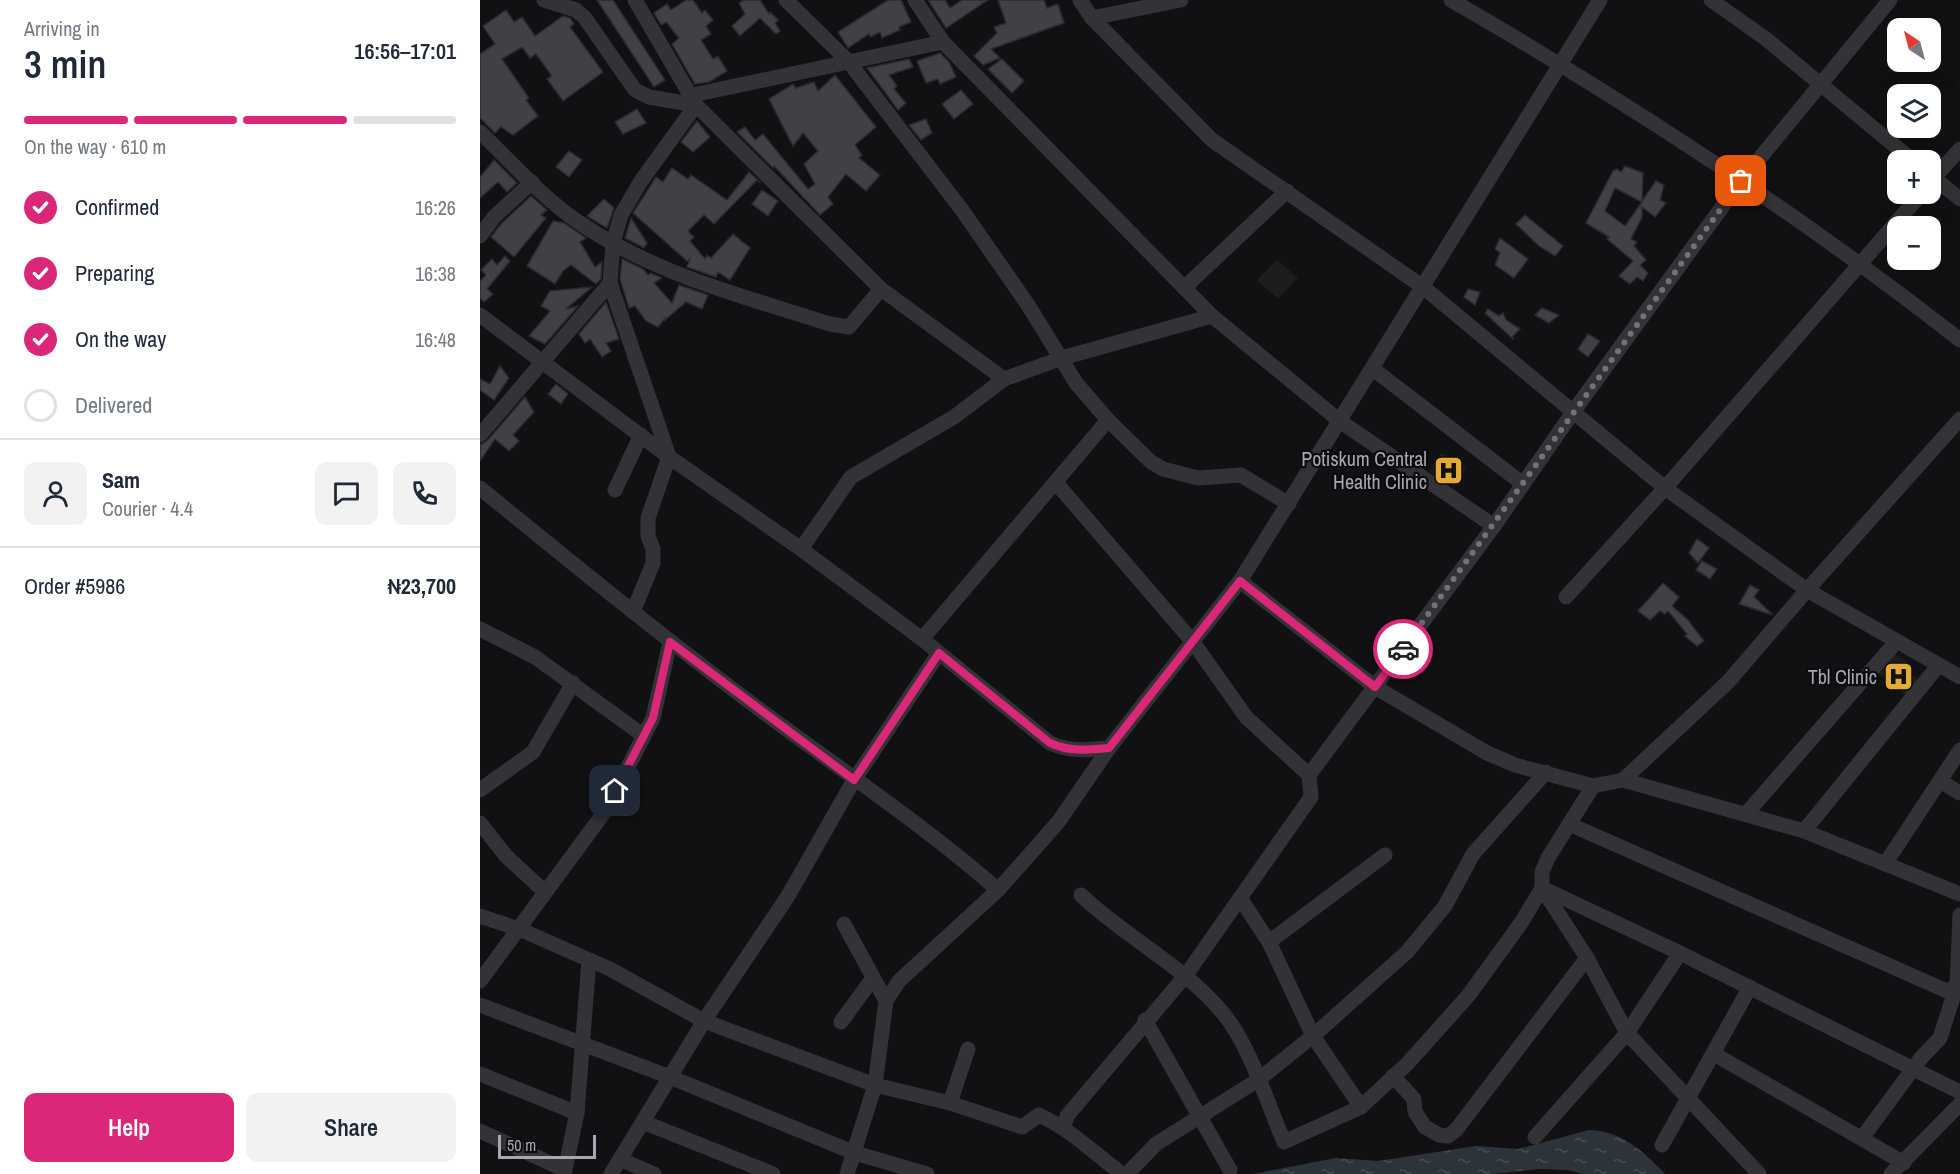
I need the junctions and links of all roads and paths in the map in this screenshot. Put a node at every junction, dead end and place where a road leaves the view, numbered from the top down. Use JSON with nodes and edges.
{"nodes":[{"id":1,"x":544,"y":0,"type":"edge"},
{"id":2,"x":635,"y":0,"type":"edge"},
{"id":3,"x":786,"y":0,"type":"edge"},
{"id":4,"x":915,"y":0,"type":"edge"},
{"id":5,"x":1080,"y":0,"type":"edge"},
{"id":6,"x":1181,"y":0,"type":"edge"},
{"id":7,"x":1450,"y":0,"type":"edge"},
{"id":8,"x":1600,"y":0,"type":"edge"},
{"id":9,"x":1711,"y":0,"type":"edge"},
{"id":10,"x":1890,"y":0,"type":"edge"},
{"id":11,"x":1092,"y":18,"type":"junction"},
{"id":12,"x":943,"y":42,"type":"junction"},
{"id":13,"x":848,"y":61,"type":"junction"},
{"id":14,"x":1561,"y":63,"type":"junction"},
{"id":15,"x":1819,"y":85,"type":"junction"},
{"id":16,"x":692,"y":100,"type":"junction"},
{"id":17,"x":480,"y":132,"type":"edge"},
{"id":18,"x":1960,"y":149,"type":"edge"},
{"id":19,"x":1900,"y":150,"type":"edge"},
{"id":20,"x":1941,"y":169,"type":"edge"},
{"id":21,"x":1741,"y":181,"type":"junction"},
{"id":22,"x":532,"y":182,"type":"junction"},
{"id":23,"x":1941,"y":185,"type":"edge"},
{"id":24,"x":1287,"y":190,"type":"junction"},
{"id":25,"x":1960,"y":199,"type":"edge"},
{"id":26,"x":1912,"y":204,"type":"edge"},
{"id":27,"x":480,"y":236,"type":"edge"},
{"id":28,"x":613,"y":243,"type":"junction"},
{"id":29,"x":1861,"y":263,"type":"junction"},
{"id":30,"x":610,"y":283,"type":"junction"},
{"id":31,"x":1423,"y":287,"type":"junction"},
{"id":32,"x":1184,"y":288,"type":"junction"},
{"id":33,"x":882,"y":289,"type":"junction"},
{"id":34,"x":480,"y":315,"type":"edge"},
{"id":35,"x":1212,"y":316,"type":"junction"},
{"id":36,"x":1960,"y":340,"type":"edge"},
{"id":37,"x":1062,"y":358,"type":"junction"},
{"id":38,"x":544,"y":360,"type":"junction"},
{"id":39,"x":1373,"y":369,"type":"junction"},
{"id":40,"x":1004,"y":378,"type":"junction"},
{"id":41,"x":1573,"y":412,"type":"junction"},
{"id":42,"x":1960,"y":419,"type":"edge"},
{"id":43,"x":1108,"y":420,"type":"junction"},
{"id":44,"x":1341,"y":422,"type":"junction"},
{"id":45,"x":480,"y":435,"type":"edge"},
{"id":46,"x":641,"y":435,"type":"junction"},
{"id":47,"x":669,"y":457,"type":"junction"},
{"id":48,"x":1057,"y":484,"type":"junction"},
{"id":49,"x":1523,"y":484,"type":"junction"},
{"id":50,"x":480,"y":488,"type":"edge"},
{"id":51,"x":1665,"y":488,"type":"junction"},
{"id":52,"x":615,"y":490,"type":"dead end"},
{"id":53,"x":1288,"y":504,"type":"junction"},
{"id":54,"x":1494,"y":526,"type":"junction"},
{"id":55,"x":801,"y":549,"type":"junction"},
{"id":56,"x":1240,"y":581,"type":"junction"},
{"id":57,"x":1807,"y":590,"type":"junction"},
{"id":58,"x":1566,"y":597,"type":"dead end"},
{"id":59,"x":633,"y":612,"type":"junction"},
{"id":60,"x":480,"y":629,"type":"edge"},
{"id":61,"x":922,"y":639,"type":"junction"},
{"id":62,"x":670,"y":642,"type":"junction"},
{"id":63,"x":1193,"y":642,"type":"junction"},
{"id":64,"x":1896,"y":642,"type":"junction"},
{"id":65,"x":939,"y":653,"type":"junction"},
{"id":66,"x":1938,"y":666,"type":"junction"},
{"id":67,"x":1959,"y":674,"type":"edge"},
{"id":68,"x":573,"y":683,"type":"junction"},
{"id":69,"x":1375,"y":687,"type":"junction"},
{"id":70,"x":644,"y":736,"type":"junction"},
{"id":71,"x":1109,"y":748,"type":"junction"},
{"id":72,"x":1960,"y":750,"type":"edge"},
{"id":73,"x":1546,"y":772,"type":"junction"},
{"id":74,"x":1309,"y":775,"type":"junction"},
{"id":75,"x":854,"y":780,"type":"junction"},
{"id":76,"x":1623,"y":780,"type":"junction"},
{"id":77,"x":1940,"y":781,"type":"junction"},
{"id":78,"x":1593,"y":786,"type":"junction"},
{"id":79,"x":480,"y":790,"type":"edge"},
{"id":80,"x":1960,"y":793,"type":"edge"},
{"id":81,"x":1746,"y":814,"type":"junction"},
{"id":82,"x":480,"y":824,"type":"edge"},
{"id":83,"x":1569,"y":824,"type":"junction"},
{"id":84,"x":1804,"y":831,"type":"junction"},
{"id":85,"x":1385,"y":855,"type":"dead end"},
{"id":86,"x":1885,"y":864,"type":"junction"},
{"id":87,"x":1542,"y":888,"type":"junction"},
{"id":88,"x":998,"y":890,"type":"junction"},
{"id":89,"x":544,"y":891,"type":"junction"},
{"id":90,"x":1960,"y":894,"type":"edge"},
{"id":91,"x":1081,"y":895,"type":"dead end"},
{"id":92,"x":1240,"y":898,"type":"junction"},
{"id":93,"x":1960,"y":915,"type":"edge"},
{"id":94,"x":480,"y":916,"type":"edge"},
{"id":95,"x":844,"y":924,"type":"dead end"},
{"id":96,"x":519,"y":929,"type":"junction"},
{"id":97,"x":1269,"y":942,"type":"junction"},
{"id":98,"x":1680,"y":953,"type":"junction"},
{"id":99,"x":1587,"y":958,"type":"junction"},
{"id":100,"x":589,"y":960,"type":"junction"},
{"id":101,"x":1186,"y":975,"type":"junction"},
{"id":102,"x":873,"y":978,"type":"junction"},
{"id":103,"x":480,"y":981,"type":"edge"},
{"id":104,"x":1959,"y":985,"type":"edge"},
{"id":105,"x":1750,"y":987,"type":"junction"},
{"id":106,"x":886,"y":1001,"type":"junction"},
{"id":107,"x":480,"y":1005,"type":"edge"},
{"id":108,"x":1145,"y":1020,"type":"junction"},
{"id":109,"x":704,"y":1021,"type":"junction"},
{"id":110,"x":841,"y":1022,"type":"dead end"},
{"id":111,"x":1627,"y":1032,"type":"junction"},
{"id":112,"x":1313,"y":1036,"type":"junction"},
{"id":113,"x":584,"y":1045,"type":"junction"},
{"id":114,"x":968,"y":1049,"type":"dead end"},
{"id":115,"x":1714,"y":1054,"type":"junction"},
{"id":116,"x":1914,"y":1069,"type":"junction"},
{"id":117,"x":480,"y":1074,"type":"edge"},
{"id":118,"x":1393,"y":1076,"type":"junction"},
{"id":119,"x":670,"y":1077,"type":"junction"},
{"id":120,"x":1258,"y":1080,"type":"junction"},
{"id":121,"x":875,"y":1085,"type":"junction"},
{"id":122,"x":1960,"y":1092,"type":"edge"},
{"id":123,"x":1690,"y":1098,"type":"junction"},
{"id":124,"x":950,"y":1103,"type":"junction"},
{"id":125,"x":1960,"y":1104,"type":"edge"},
{"id":126,"x":1360,"y":1107,"type":"junction"},
{"id":127,"x":577,"y":1113,"type":"junction"},
{"id":128,"x":1199,"y":1117,"type":"junction"},
{"id":129,"x":643,"y":1122,"type":"junction"},
{"id":130,"x":1065,"y":1126,"type":"junction"},
{"id":131,"x":480,"y":1131,"type":"edge"},
{"id":132,"x":1535,"y":1137,"type":"dead end"},
{"id":133,"x":1862,"y":1138,"type":"junction"},
{"id":134,"x":1662,"y":1145,"type":"dead end"},
{"id":135,"x":855,"y":1153,"type":"junction"},
{"id":136,"x":620,"y":1159,"type":"junction"},
{"id":137,"x":1904,"y":1163,"type":"junction"},
{"id":138,"x":1230,"y":1170,"type":"dead end"},
{"id":139,"x":611,"y":1174,"type":"edge"},
{"id":140,"x":654,"y":1174,"type":"edge"},
{"id":141,"x":773,"y":1174,"type":"edge"},
{"id":142,"x":847,"y":1174,"type":"edge"},
{"id":143,"x":927,"y":1174,"type":"edge"},
{"id":144,"x":1122,"y":1174,"type":"edge"},
{"id":145,"x":1127,"y":1174,"type":"edge"},
{"id":146,"x":1759,"y":1174,"type":"edge"},
{"id":147,"x":1891,"y":1174,"type":"edge"}],
"edges":[{"from":1,"to":16,"type":"street"},
{"from":2,"to":16,"type":"street"},
{"from":3,"to":13,"type":"street"},
{"from":4,"to":12,"type":"street"},
{"from":5,"to":11,"type":"street"},
{"from":6,"to":11,"type":"street"},
{"from":7,"to":14,"type":"street"},
{"from":8,"to":14,"type":"street"},
{"from":9,"to":15,"type":"street"},
{"from":10,"to":15,"type":"street"},
{"from":11,"to":24,"type":"street"},
{"from":12,"to":13,"type":"street"},
{"from":12,"to":32,"type":"street"},
{"from":13,"to":16,"type":"street"},
{"from":13,"to":37,"type":"street"},
{"from":14,"to":21,"type":"street"},
{"from":14,"to":31,"type":"street"},
{"from":15,"to":19,"type":"street"},
{"from":15,"to":21,"type":"street"},
{"from":16,"to":28,"type":"street"},
{"from":16,"to":33,"type":"street"},
{"from":17,"to":22,"type":"street"},
{"from":18,"to":20,"type":"street"},
{"from":21,"to":29,"type":"street"},
{"from":21,"to":41,"type":"street"},
{"from":22,"to":27,"type":"street"},
{"from":22,"to":28,"type":"street"},
{"from":23,"to":25,"type":"street"},
{"from":24,"to":31,"type":"street"},
{"from":24,"to":32,"type":"street"},
{"from":26,"to":29,"type":"street"},
{"from":28,"to":30,"type":"street"},
{"from":28,"to":33,"type":"street"},
{"from":29,"to":36,"type":"street"},
{"from":29,"to":51,"type":"street"},
{"from":30,"to":38,"type":"street"},
{"from":30,"to":47,"type":"street"},
{"from":31,"to":39,"type":"street"},
{"from":31,"to":41,"type":"street"},
{"from":32,"to":35,"type":"street"},
{"from":33,"to":40,"type":"street"},
{"from":34,"to":38,"type":"street"},
{"from":35,"to":37,"type":"street"},
{"from":35,"to":44,"type":"street"},
{"from":37,"to":40,"type":"street"},
{"from":37,"to":43,"type":"street"},
{"from":38,"to":45,"type":"street"},
{"from":38,"to":46,"type":"street"},
{"from":39,"to":44,"type":"street"},
{"from":39,"to":49,"type":"street"},
{"from":40,"to":55,"type":"street"},
{"from":41,"to":49,"type":"street"},
{"from":41,"to":51,"type":"street"},
{"from":42,"to":57,"type":"street"},
{"from":43,"to":48,"type":"street"},
{"from":43,"to":53,"type":"street"},
{"from":44,"to":53,"type":"street"},
{"from":44,"to":54,"type":"street"},
{"from":46,"to":47,"type":"street"},
{"from":46,"to":52,"type":"street"},
{"from":47,"to":55,"type":"street"},
{"from":47,"to":59,"type":"street"},
{"from":48,"to":61,"type":"street"},
{"from":48,"to":63,"type":"street"},
{"from":49,"to":54,"type":"street"},
{"from":50,"to":59,"type":"street"},
{"from":51,"to":57,"type":"street"},
{"from":51,"to":58,"type":"street"},
{"from":53,"to":56,"type":"street"},
{"from":54,"to":69,"type":"street"},
{"from":55,"to":61,"type":"street"},
{"from":56,"to":63,"type":"street"},
{"from":56,"to":69,"type":"street"},
{"from":57,"to":64,"type":"street"},
{"from":57,"to":76,"type":"street"},
{"from":59,"to":62,"type":"street"},
{"from":60,"to":68,"type":"street"},
{"from":61,"to":65,"type":"street"},
{"from":62,"to":70,"type":"street"},
{"from":62,"to":75,"type":"street"},
{"from":63,"to":71,"type":"street"},
{"from":63,"to":74,"type":"street"},
{"from":64,"to":66,"type":"street"},
{"from":64,"to":81,"type":"street"},
{"from":65,"to":71,"type":"street"},
{"from":65,"to":75,"type":"street"},
{"from":66,"to":67,"type":"street"},
{"from":66,"to":84,"type":"street"},
{"from":68,"to":70,"type":"street"},
{"from":68,"to":79,"type":"street"},
{"from":69,"to":73,"type":"street"},
{"from":69,"to":74,"type":"street"},
{"from":70,"to":89,"type":"street"},
{"from":71,"to":88,"type":"street"},
{"from":72,"to":77,"type":"street"},
{"from":73,"to":78,"type":"street"},
{"from":73,"to":112,"type":"street"},
{"from":74,"to":92,"type":"street"},
{"from":75,"to":88,"type":"street"},
{"from":75,"to":109,"type":"street"},
{"from":76,"to":78,"type":"street"},
{"from":76,"to":81,"type":"street"},
{"from":77,"to":80,"type":"street"},
{"from":77,"to":86,"type":"street"},
{"from":78,"to":83,"type":"street"},
{"from":81,"to":84,"type":"street"},
{"from":82,"to":89,"type":"street"},
{"from":83,"to":87,"type":"street"},
{"from":83,"to":104,"type":"street"},
{"from":84,"to":86,"type":"street"},
{"from":85,"to":97,"type":"street"},
{"from":86,"to":90,"type":"street"},
{"from":87,"to":98,"type":"street"},
{"from":87,"to":99,"type":"street"},
{"from":87,"to":118,"type":"street"},
{"from":88,"to":106,"type":"street"},
{"from":89,"to":96,"type":"street"},
{"from":91,"to":101,"type":"street"},
{"from":92,"to":97,"type":"street"},
{"from":92,"to":101,"type":"street"},
{"from":93,"to":104,"type":"street"},
{"from":94,"to":96,"type":"street"},
{"from":95,"to":102,"type":"street"},
{"from":96,"to":100,"type":"street"},
{"from":96,"to":103,"type":"street"},
{"from":97,"to":112,"type":"street"},
{"from":98,"to":105,"type":"street"},
{"from":98,"to":111,"type":"street"},
{"from":99,"to":111,"type":"street"},
{"from":99,"to":118,"type":"street"},
{"from":100,"to":109,"type":"street"},
{"from":100,"to":113,"type":"street"},
{"from":101,"to":108,"type":"street"},
{"from":101,"to":120,"type":"street"},
{"from":102,"to":106,"type":"street"},
{"from":102,"to":110,"type":"street"},
{"from":104,"to":116,"type":"street"},
{"from":105,"to":115,"type":"street"},
{"from":105,"to":116,"type":"street"},
{"from":106,"to":121,"type":"street"},
{"from":107,"to":113,"type":"street"},
{"from":108,"to":128,"type":"street"},
{"from":108,"to":130,"type":"street"},
{"from":109,"to":119,"type":"street"},
{"from":109,"to":121,"type":"street"},
{"from":111,"to":123,"type":"street"},
{"from":111,"to":132,"type":"street"},
{"from":112,"to":120,"type":"street"},
{"from":112,"to":126,"type":"street"},
{"from":113,"to":119,"type":"street"},
{"from":113,"to":127,"type":"street"},
{"from":114,"to":124,"type":"street"},
{"from":115,"to":123,"type":"street"},
{"from":115,"to":133,"type":"street"},
{"from":116,"to":122,"type":"street"},
{"from":116,"to":133,"type":"street"},
{"from":117,"to":127,"type":"street"},
{"from":118,"to":126,"type":"street"},
{"from":119,"to":129,"type":"street"},
{"from":119,"to":135,"type":"street"},
{"from":120,"to":126,"type":"street"},
{"from":120,"to":128,"type":"street"},
{"from":121,"to":124,"type":"street"},
{"from":121,"to":135,"type":"street"},
{"from":123,"to":134,"type":"street"},
{"from":123,"to":146,"type":"street"},
{"from":124,"to":130,"type":"street"},
{"from":125,"to":137,"type":"street"},
{"from":127,"to":131,"type":"street"},
{"from":128,"to":138,"type":"street"},
{"from":128,"to":145,"type":"street"},
{"from":129,"to":136,"type":"street"},
{"from":129,"to":141,"type":"street"},
{"from":130,"to":144,"type":"street"},
{"from":133,"to":137,"type":"street"},
{"from":135,"to":142,"type":"street"},
{"from":135,"to":143,"type":"street"},
{"from":136,"to":139,"type":"street"},
{"from":136,"to":140,"type":"street"},
{"from":137,"to":147,"type":"street"}]}
